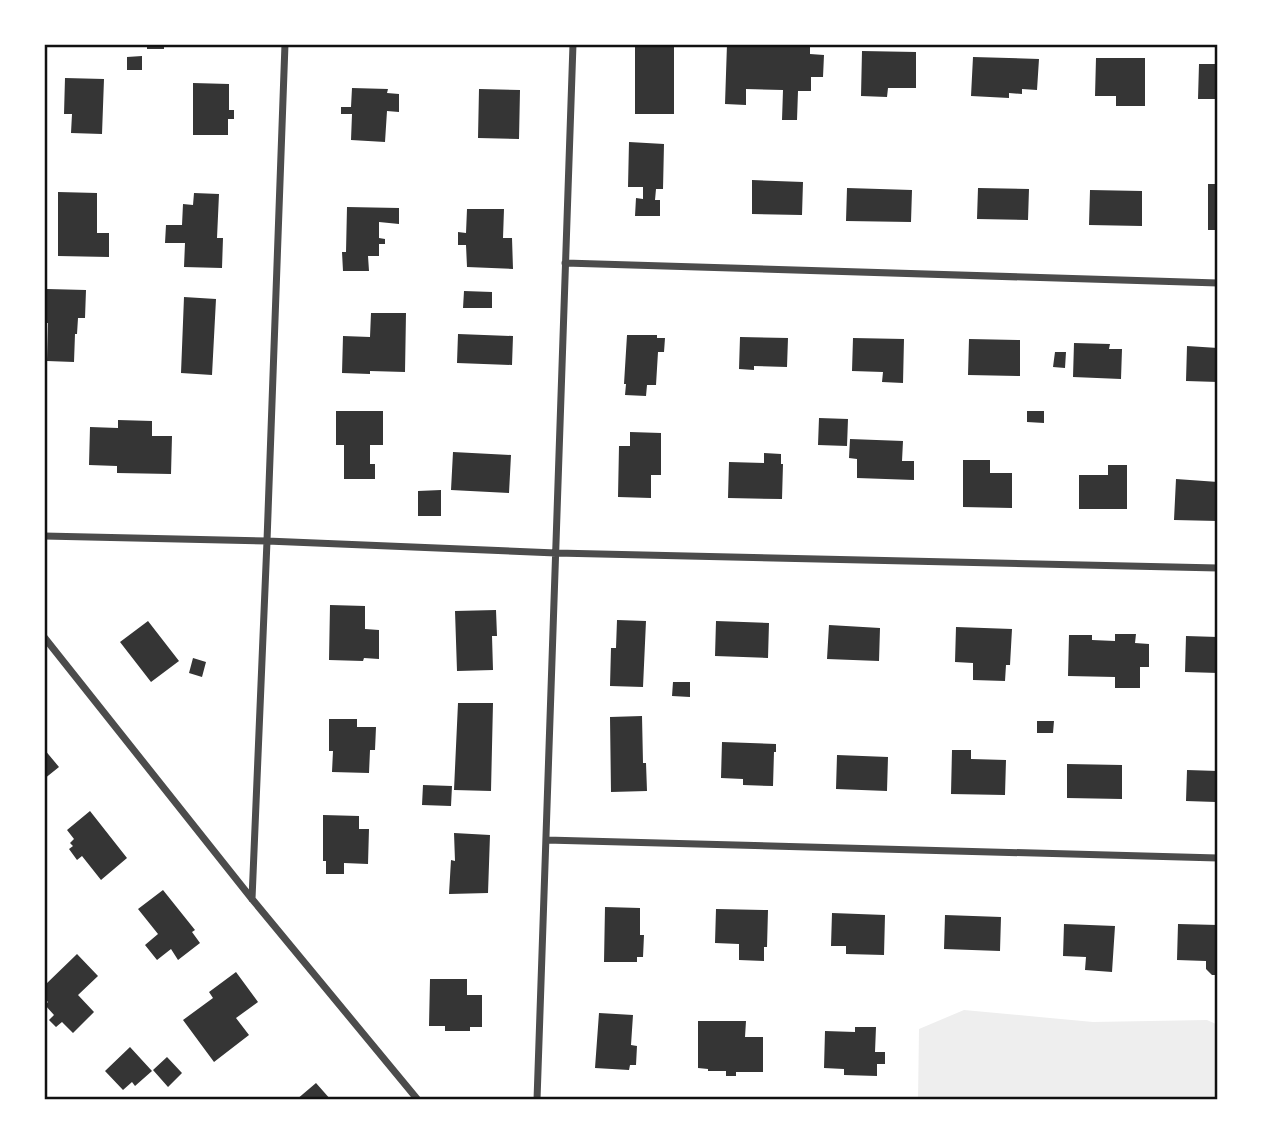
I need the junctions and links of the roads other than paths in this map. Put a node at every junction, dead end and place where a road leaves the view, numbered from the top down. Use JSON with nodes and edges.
{"nodes":[{"id":1,"x":285,"y":44,"type":"edge"},
{"id":2,"x":573,"y":44,"type":"edge"},
{"id":3,"x":565,"y":263,"type":"junction"},
{"id":4,"x":1218,"y":284,"type":"edge"},
{"id":5,"x":44,"y":536,"type":"edge"},
{"id":6,"x":267,"y":541,"type":"junction"},
{"id":7,"x":555,"y":554,"type":"junction"},
{"id":8,"x":1218,"y":568,"type":"edge"},
{"id":9,"x":44,"y":636,"type":"edge"},
{"id":10,"x":546,"y":841,"type":"junction"},
{"id":11,"x":1218,"y":858,"type":"edge"},
{"id":12,"x":252,"y":899,"type":"junction"},
{"id":13,"x":418,"y":1100,"type":"edge"},
{"id":14,"x":537,"y":1100,"type":"edge"}],
"edges":[{"from":1,"to":6,"type":"street"},
{"from":2,"to":3,"type":"street"},
{"from":3,"to":4,"type":"street"},
{"from":3,"to":7,"type":"street"},
{"from":5,"to":6,"type":"street"},
{"from":6,"to":7,"type":"street"},
{"from":6,"to":12,"type":"street"},
{"from":7,"to":8,"type":"street"},
{"from":7,"to":10,"type":"street"},
{"from":9,"to":12,"type":"street"},
{"from":10,"to":11,"type":"street"},
{"from":10,"to":14,"type":"street"},
{"from":12,"to":13,"type":"street"}]}
